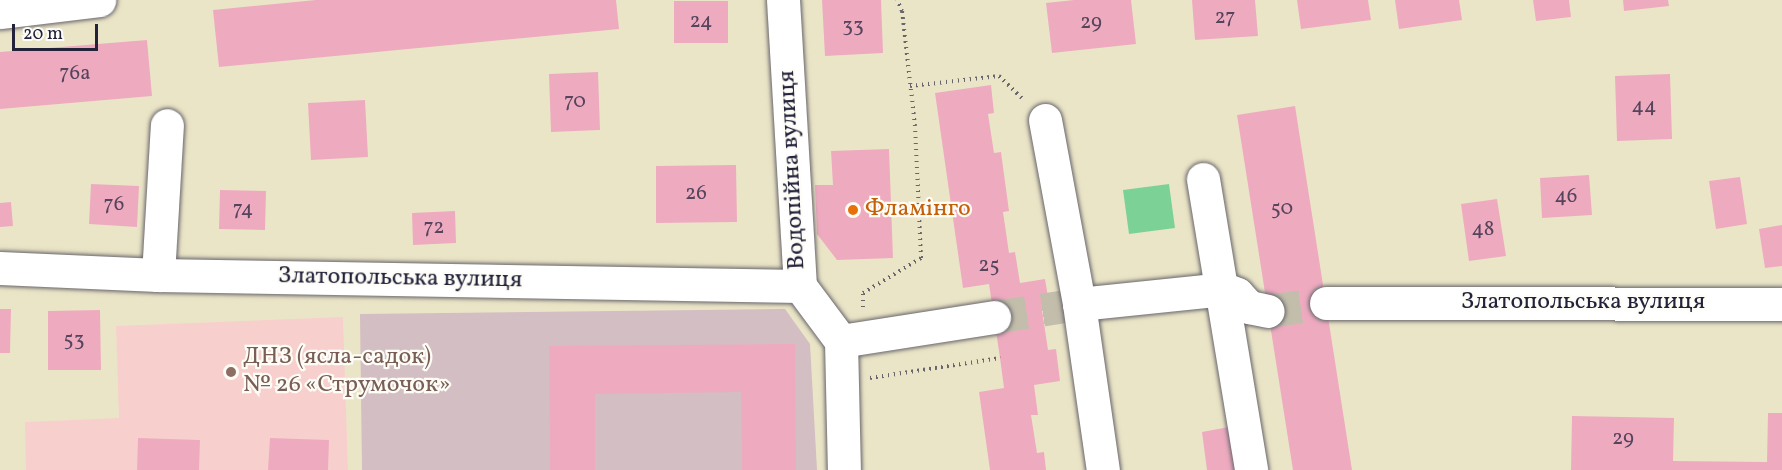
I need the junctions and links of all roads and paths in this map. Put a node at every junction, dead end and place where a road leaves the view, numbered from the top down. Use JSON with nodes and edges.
{"nodes":[{"id":1,"x":99,"y":0,"type":"edge"},
{"id":2,"x":783,"y":0,"type":"edge"},
{"id":3,"x":897,"y":0,"type":"edge"},
{"id":4,"x":0,"y":12,"type":"edge"},
{"id":5,"x":910,"y":86,"type":"junction"},
{"id":6,"x":1045,"y":120,"type":"joint"},
{"id":7,"x":167,"y":125,"type":"dead end"},
{"id":8,"x":1203,"y":179,"type":"dead end"},
{"id":9,"x":0,"y":268,"type":"edge"},
{"id":10,"x":158,"y":275,"type":"junction"},
{"id":11,"x":800,"y":286,"type":"junction"},
{"id":12,"x":1224,"y":289,"type":"junction"},
{"id":13,"x":1326,"y":303,"type":"tunnel mouth"},
{"id":14,"x":1079,"y":304,"type":"junction"},
{"id":15,"x":1782,"y":304,"type":"edge"},
{"id":16,"x":1268,"y":310,"type":"tunnel mouth"},
{"id":17,"x":994,"y":317,"type":"tunnel mouth"},
{"id":18,"x":852,"y":340,"type":"junction"},
{"id":19,"x":1000,"y":358,"type":"dead end"},
{"id":20,"x":844,"y":470,"type":"edge"},
{"id":21,"x":1103,"y":470,"type":"edge"},
{"id":22,"x":1251,"y":470,"type":"edge"}],
"edges":[{"from":1,"to":4,"type":"street"},
{"from":2,"to":11,"type":"street","name":"Водопійна вулиця"},
{"from":3,"to":5,"type":"path"},
{"from":5,"to":6,"type":"path"},
{"from":5,"to":18,"type":"path"},
{"from":6,"to":14,"type":"street"},
{"from":7,"to":10,"type":"street"},
{"from":8,"to":12,"type":"street"},
{"from":9,"to":10,"type":"street","name":"Златопольська вулиця"},
{"from":10,"to":11,"type":"street","name":"Златопольська вулиця"},
{"from":11,"to":18,"type":"street","name":"Водопійна вулиця"},
{"from":12,"to":14,"type":"street"},
{"from":12,"to":16,"type":"street"},
{"from":12,"to":22,"type":"street"},
{"from":13,"to":15,"type":"street","name":"Златопольська вулиця"},
{"from":14,"to":21,"type":"street"},
{"from":17,"to":18,"type":"street"},
{"from":18,"to":19,"type":"path"},
{"from":18,"to":20,"type":"street"}]}
